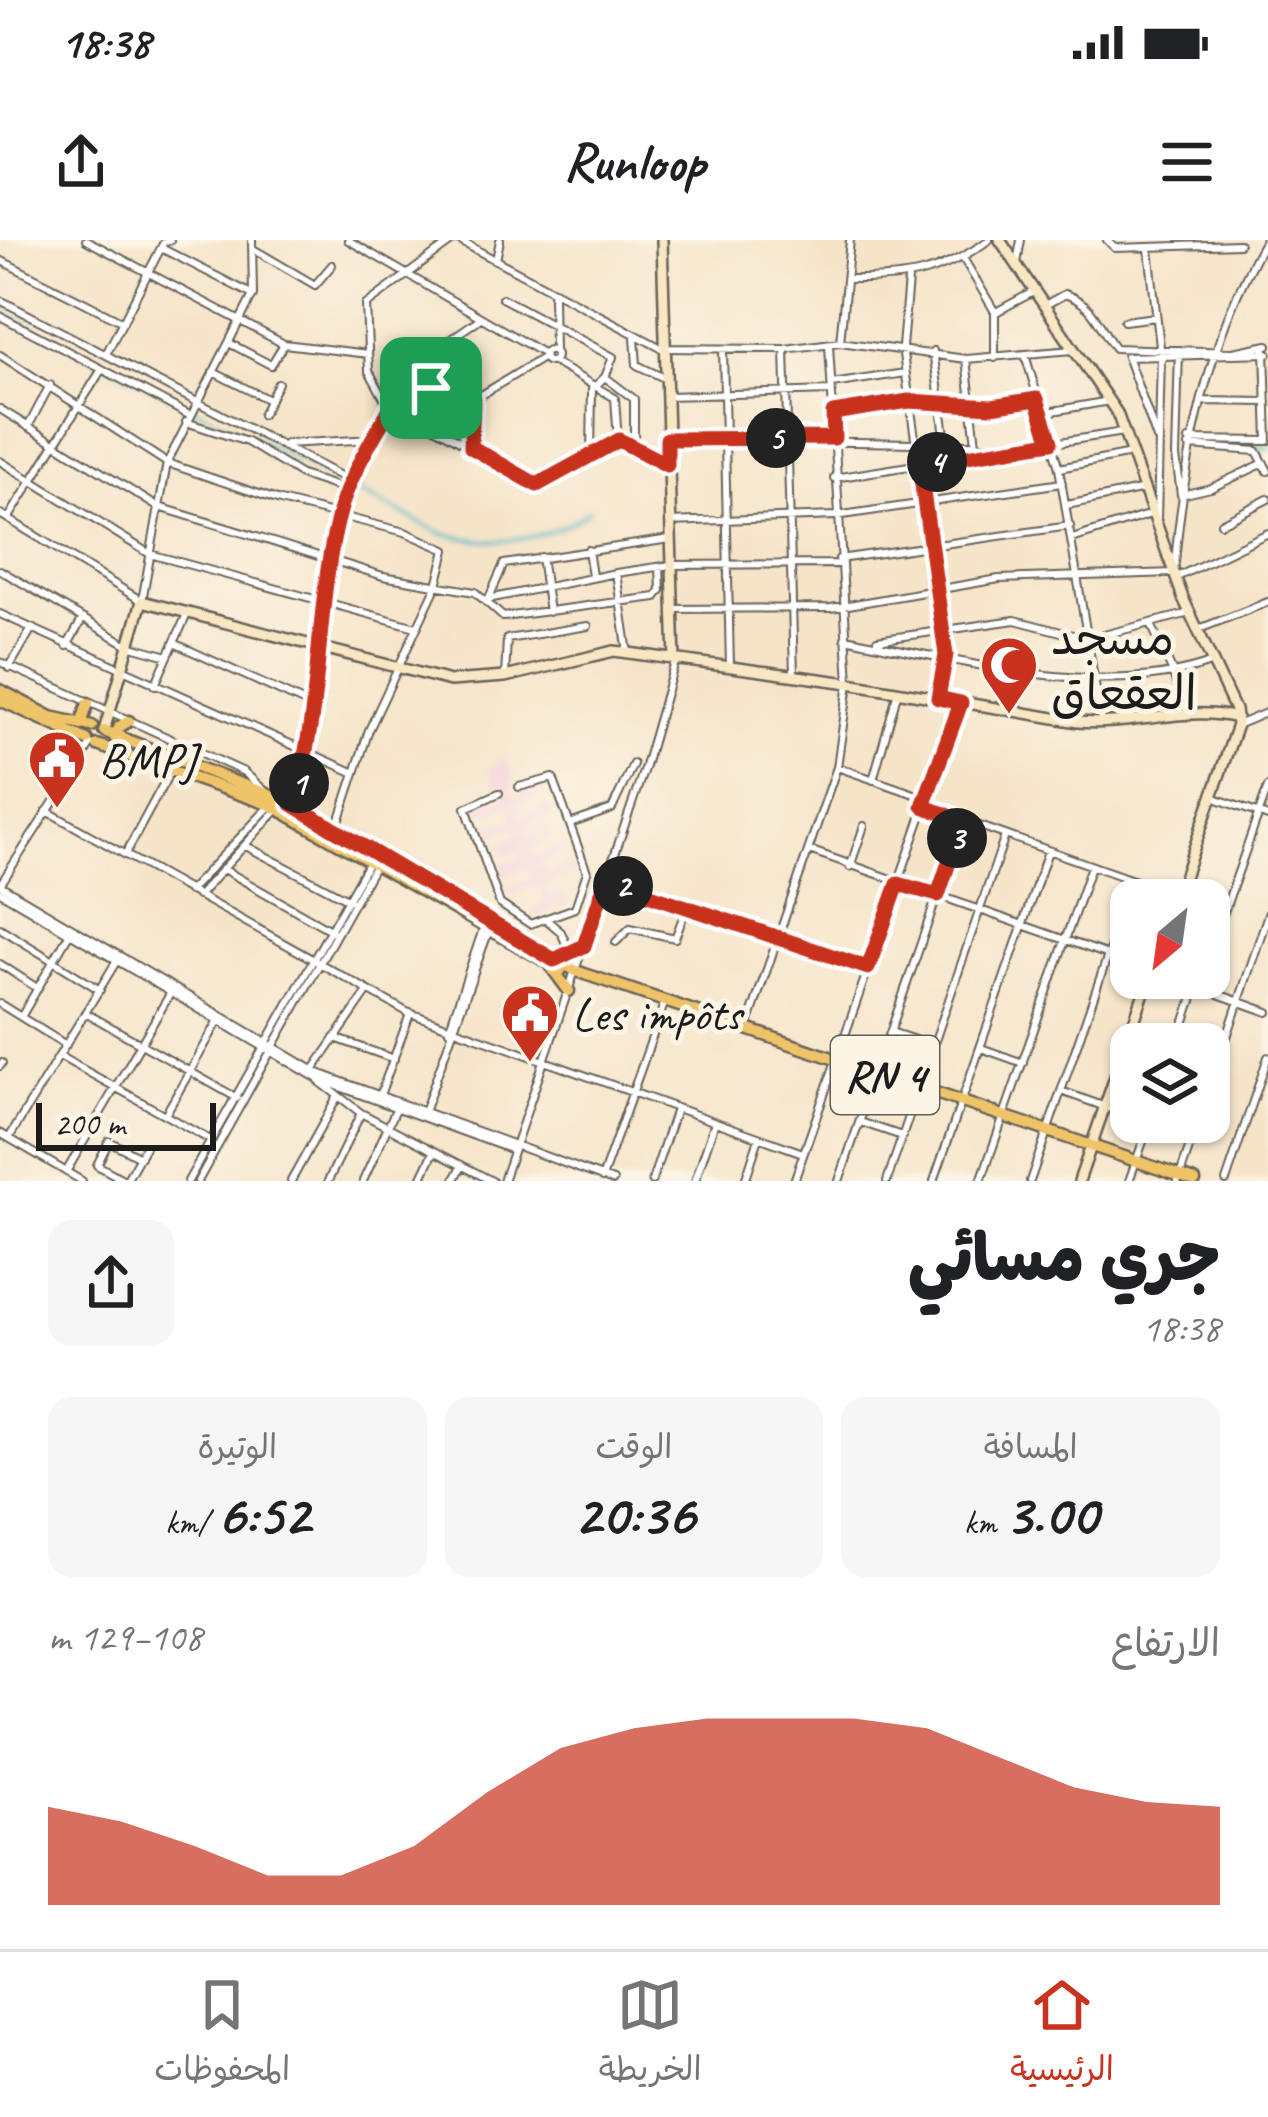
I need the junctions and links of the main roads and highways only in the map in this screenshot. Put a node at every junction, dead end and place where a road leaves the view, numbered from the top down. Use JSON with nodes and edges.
{"nodes":[{"id":1,"x":0,"y":690,"type":"edge"},
{"id":2,"x":0,"y":700,"type":"edge"},
{"id":3,"x":88,"y":703,"type":"road end"},
{"id":4,"x":129,"y":721,"type":"road end"},
{"id":5,"x":98,"y":729,"type":"junction"},
{"id":6,"x":64,"y":733,"type":"junction"},
{"id":7,"x":92,"y":743,"type":"junction"},
{"id":8,"x":79,"y":761,"type":"road end"},
{"id":9,"x":272,"y":802,"type":"junction"},
{"id":10,"x":376,"y":857,"type":"junction"},
{"id":11,"x":584,"y":946,"type":"road end"},
{"id":12,"x":552,"y":963,"type":"junction"},
{"id":13,"x":568,"y":991,"type":"road end"},
{"id":14,"x":1179,"y":1179,"type":"edge"},
{"id":15,"x":1195,"y":1181,"type":"edge"}],
"edges":[{"from":1,"to":5,"type":"main road","number":"RN 4"},
{"from":2,"to":6,"type":"main road","number":"RN 4"},
{"from":3,"to":5,"type":"main road"},
{"from":4,"to":5,"type":"main road"},
{"from":5,"to":7,"type":"main road"},
{"from":5,"to":9,"type":"main road","number":"RN 4"},
{"from":6,"to":7,"type":"main road","number":"RN 4"},
{"from":6,"to":8,"type":"main road"},
{"from":7,"to":9,"type":"main road","number":"RN 4"},
{"from":9,"to":10,"type":"main road","number":"RN 4"},
{"from":9,"to":10,"type":"main road","number":"RN 4"},
{"from":10,"to":12,"type":"main road","number":"RN 4"},
{"from":10,"to":12,"type":"main road","number":"RN 4"},
{"from":11,"to":12,"type":"main road"},
{"from":12,"to":13,"type":"main road"},
{"from":12,"to":14,"type":"main road","number":"RN 4"},
{"from":14,"to":15,"type":"main road","number":"RN 4"}]}
